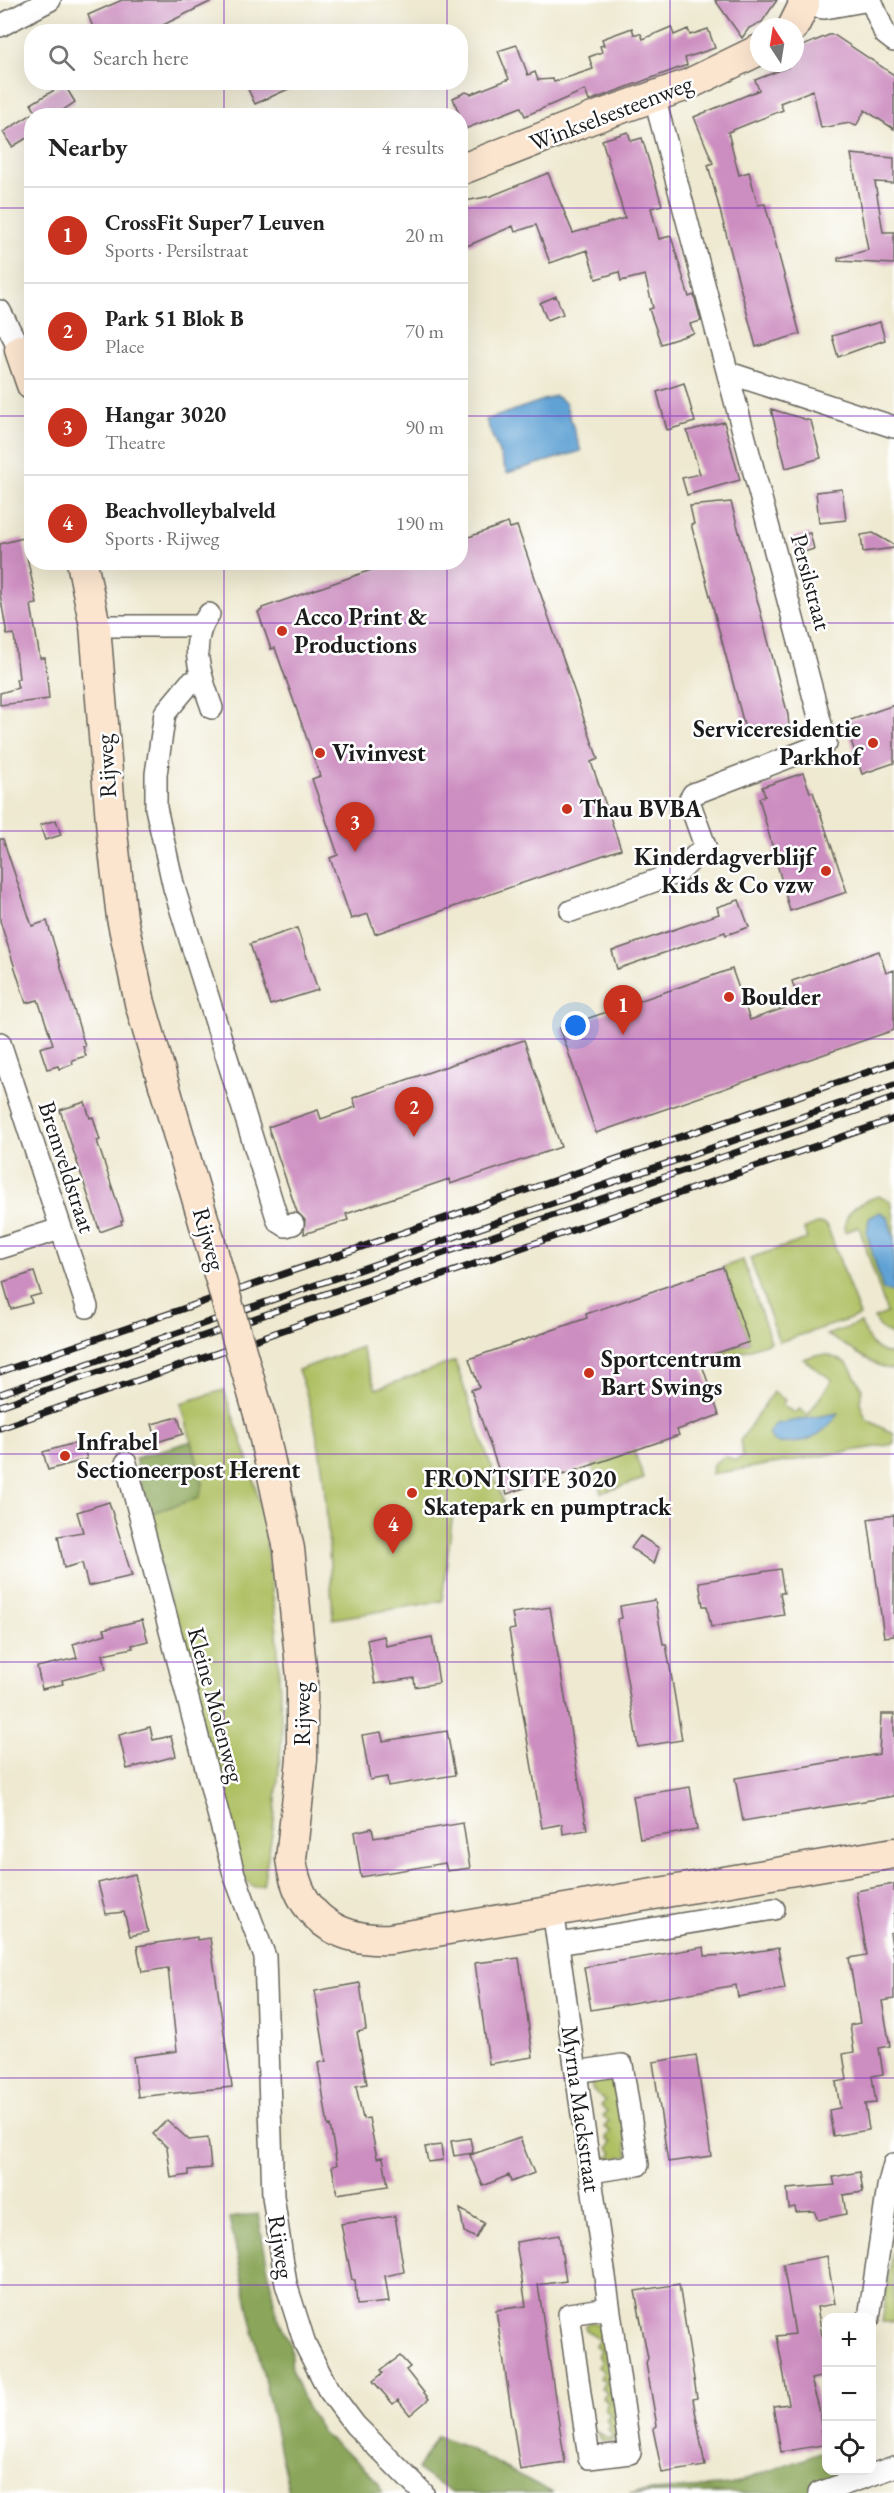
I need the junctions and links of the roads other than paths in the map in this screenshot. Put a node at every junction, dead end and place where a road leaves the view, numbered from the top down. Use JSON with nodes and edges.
{"nodes":[{"id":1,"x":50,"y":0,"type":"edge"},
{"id":2,"x":870,"y":0,"type":"edge"},
{"id":3,"x":800,"y":11,"type":"edge"},
{"id":4,"x":0,"y":26,"type":"edge"},
{"id":5,"x":894,"y":41,"type":"edge"},
{"id":6,"x":750,"y":54,"type":"edge"},
{"id":7,"x":654,"y":96,"type":"junction"},
{"id":8,"x":468,"y":168,"type":"edge"},
{"id":9,"x":0,"y":312,"type":"edge"},
{"id":10,"x":17,"y":352,"type":"edge"},
{"id":11,"x":24,"y":367,"type":"edge"},
{"id":12,"x":729,"y":374,"type":"junction"},
{"id":13,"x":894,"y":427,"type":"edge"},
{"id":14,"x":84,"y":570,"type":"edge"},
{"id":15,"x":95,"y":626,"type":"junction"},
{"id":16,"x":202,"y":679,"type":"junction"},
{"id":17,"x":212,"y":708,"type":"dead end"},
{"id":18,"x":570,"y":911,"type":"dead end"},
{"id":19,"x":0,"y":1043,"type":"edge"},
{"id":20,"x":293,"y":1224,"type":"dead end"},
{"id":21,"x":60,"y":1229,"type":"junction"},
{"id":22,"x":0,"y":1248,"type":"edge"},
{"id":23,"x":87,"y":1307,"type":"dead end"},
{"id":24,"x":126,"y":1463,"type":"dead end"},
{"id":25,"x":894,"y":1853,"type":"edge"},
{"id":26,"x":774,"y":1909,"type":"dead end"},
{"id":27,"x":553,"y":1910,"type":"junction"},
{"id":28,"x":558,"y":1944,"type":"junction"},
{"id":29,"x":265,"y":1957,"type":"joint"},
{"id":30,"x":576,"y":2072,"type":"junction"},
{"id":31,"x":894,"y":2164,"type":"edge"},
{"id":32,"x":590,"y":2172,"type":"junction"},
{"id":33,"x":609,"y":2308,"type":"junction"},
{"id":34,"x":870,"y":2313,"type":"edge"},
{"id":35,"x":894,"y":2467,"type":"edge"},
{"id":36,"x":859,"y":2481,"type":"edge"},
{"id":37,"x":423,"y":2493,"type":"edge"},
{"id":38,"x":819,"y":2493,"type":"edge"}],
"edges":[{"from":1,"to":4,"type":"street"},
{"from":2,"to":3,"type":"street"},
{"from":2,"to":5,"type":"street"},
{"from":6,"to":7,"type":"street","name":"Winkselsesteenweg"},
{"from":7,"to":8,"type":"street","name":"Winkselsesteenweg"},
{"from":7,"to":12,"type":"street","name":"Persilstraat"},
{"from":9,"to":10,"type":"street"},
{"from":10,"to":11,"type":"street"},
{"from":12,"to":13,"type":"street"},
{"from":12,"to":18,"type":"street","name":"Persilstraat"},
{"from":14,"to":15,"type":"street","name":"Rijweg"},
{"from":15,"to":16,"type":"street"},
{"from":15,"to":27,"type":"street","name":"Rijweg","bridge":true},
{"from":16,"to":17,"type":"street"},
{"from":16,"to":20,"type":"street"},
{"from":19,"to":21,"type":"street","name":"Bremveldstraat"},
{"from":21,"to":22,"type":"street"},
{"from":21,"to":23,"type":"street","name":"Bremveldstraat"},
{"from":24,"to":29,"type":"street","name":"Kleine Molenweg"},
{"from":25,"to":27,"type":"street"},
{"from":26,"to":28,"type":"street"},
{"from":27,"to":28,"type":"street","name":"Myrna Mackstraat"},
{"from":28,"to":30,"type":"street","name":"Myrna Mackstraat"},
{"from":29,"to":37,"type":"street","name":"Rijweg"},
{"from":30,"to":32,"type":"street","name":"Myrna Mackstraat"},
{"from":30,"to":32,"type":"street"},
{"from":31,"to":34,"type":"street"},
{"from":32,"to":33,"type":"street","name":"Myrna Mackstraat"},
{"from":33,"to":33,"type":"street","name":"Myrna Mackstraat"},
{"from":35,"to":36,"type":"street"},
{"from":36,"to":38,"type":"street"}]}
